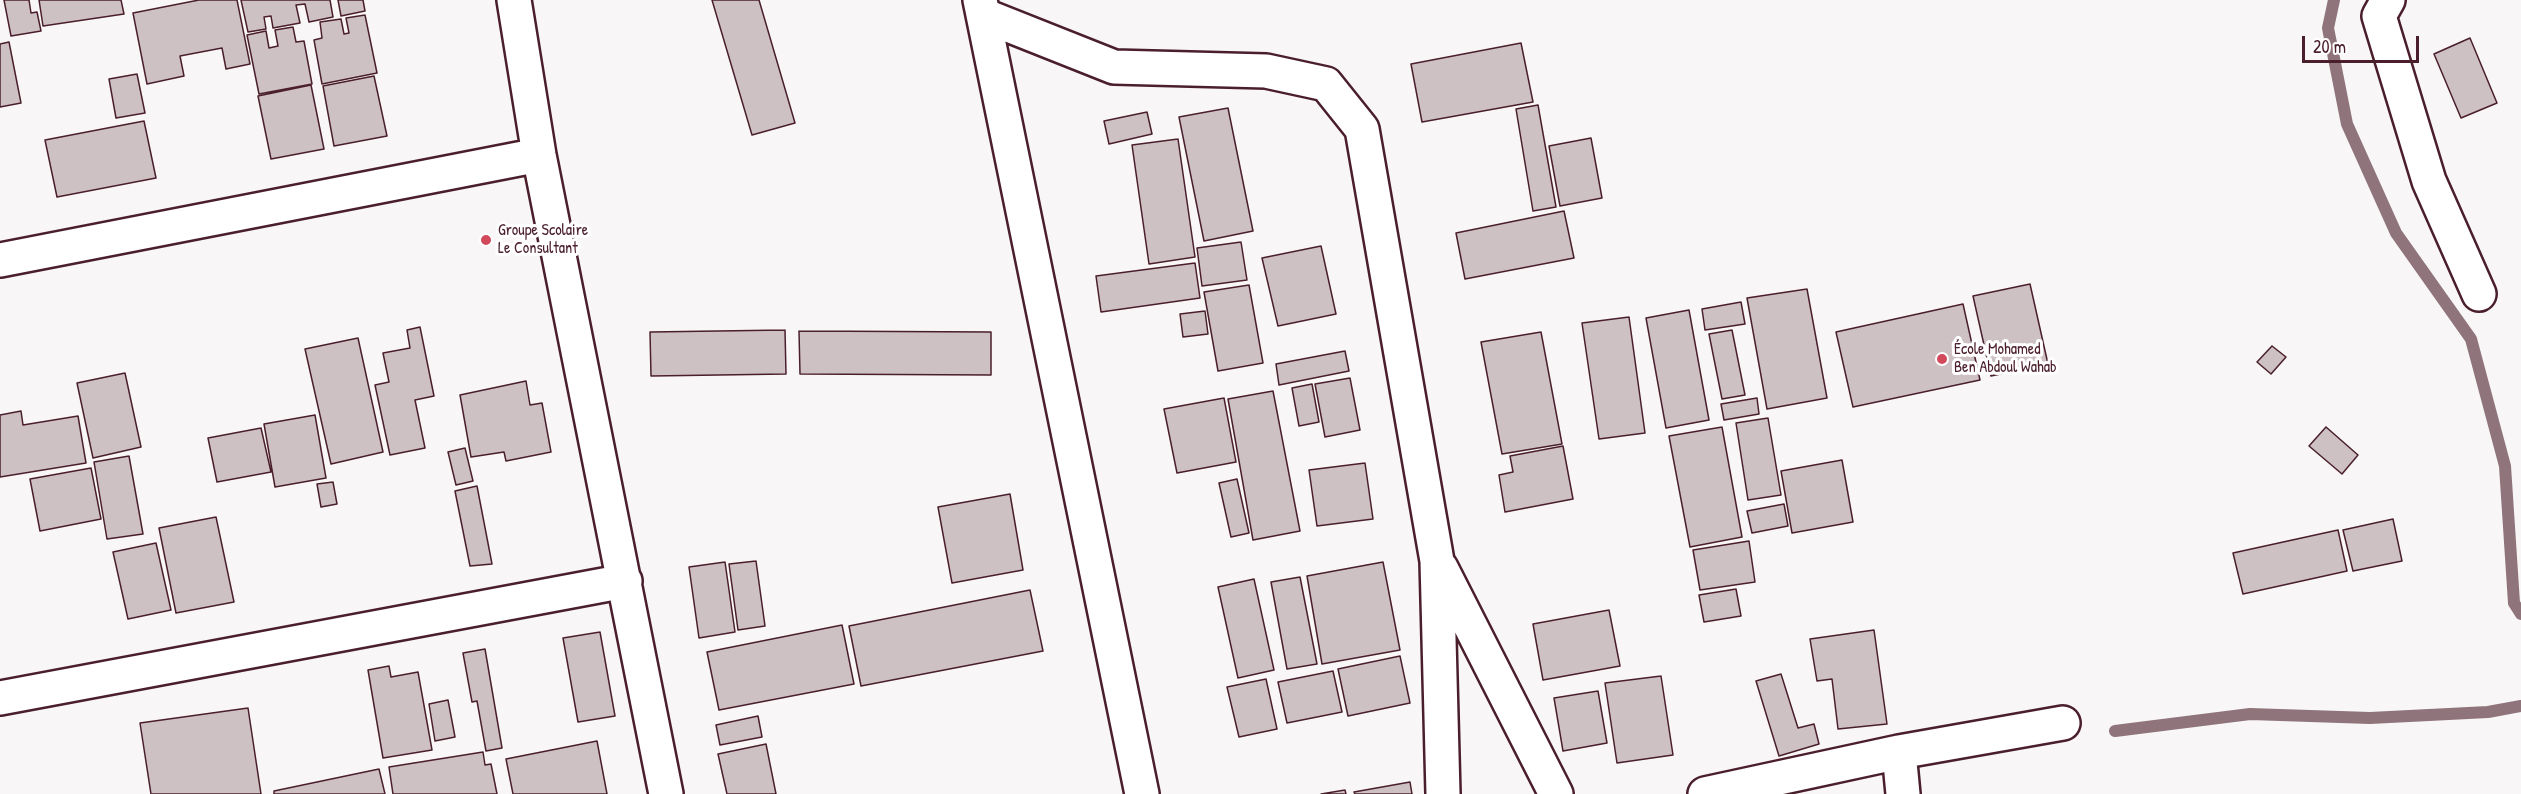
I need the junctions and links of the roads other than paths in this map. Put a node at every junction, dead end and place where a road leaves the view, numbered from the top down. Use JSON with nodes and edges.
{"nodes":[{"id":1,"x":514,"y":0,"type":"edge"},
{"id":2,"x":2388,"y":0,"type":"edge"},
{"id":3,"x":981,"y":8,"type":"edge"},
{"id":4,"x":539,"y":155,"type":"junction"},
{"id":5,"x":0,"y":260,"type":"edge"},
{"id":6,"x":2479,"y":294,"type":"dead end"},
{"id":7,"x":1437,"y":561,"type":"junction"},
{"id":8,"x":625,"y":581,"type":"junction"},
{"id":9,"x":0,"y":698,"type":"edge"},
{"id":10,"x":2063,"y":723,"type":"dead end"},
{"id":11,"x":1899,"y":752,"type":"junction"},
{"id":12,"x":666,"y":794,"type":"edge"},
{"id":13,"x":1142,"y":794,"type":"edge"},
{"id":14,"x":1443,"y":794,"type":"edge"},
{"id":15,"x":1556,"y":794,"type":"edge"},
{"id":16,"x":1705,"y":794,"type":"edge"},
{"id":17,"x":1903,"y":794,"type":"edge"}],
"edges":[{"from":1,"to":4,"type":"street"},
{"from":2,"to":6,"type":"street"},
{"from":3,"to":7,"type":"street"},
{"from":3,"to":13,"type":"street"},
{"from":4,"to":5,"type":"street"},
{"from":4,"to":8,"type":"street"},
{"from":7,"to":14,"type":"street"},
{"from":7,"to":15,"type":"street"},
{"from":8,"to":9,"type":"street"},
{"from":8,"to":12,"type":"street"},
{"from":10,"to":11,"type":"street"},
{"from":11,"to":16,"type":"street"},
{"from":11,"to":17,"type":"street"}]}
